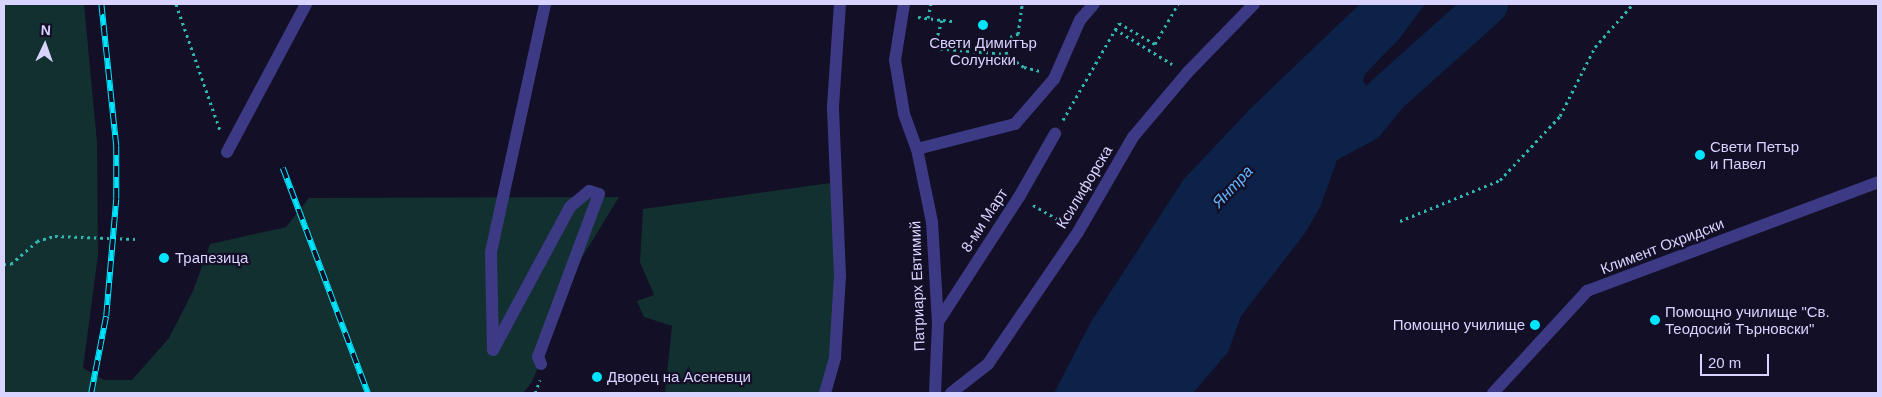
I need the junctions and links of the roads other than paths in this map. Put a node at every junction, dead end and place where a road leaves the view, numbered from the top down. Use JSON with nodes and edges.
{"nodes":[{"id":1,"x":306,"y":4,"type":"edge"},
{"id":2,"x":545,"y":4,"type":"edge"},
{"id":3,"x":840,"y":4,"type":"edge"},
{"id":4,"x":904,"y":4,"type":"edge"},
{"id":5,"x":1094,"y":4,"type":"edge"},
{"id":6,"x":1254,"y":4,"type":"edge"},
{"id":7,"x":1055,"y":134,"type":"road end"},
{"id":8,"x":917,"y":149,"type":"junction"},
{"id":9,"x":227,"y":152,"type":"road end"},
{"id":10,"x":1878,"y":182,"type":"edge"},
{"id":11,"x":938,"y":322,"type":"junction"},
{"id":12,"x":541,"y":364,"type":"dead end"},
{"id":13,"x":825,"y":393,"type":"edge"},
{"id":14,"x":935,"y":393,"type":"edge"},
{"id":15,"x":951,"y":393,"type":"edge"},
{"id":16,"x":1493,"y":393,"type":"edge"}],
"edges":[{"from":1,"to":9,"type":"street"},
{"from":2,"to":12,"type":"street"},
{"from":3,"to":13,"type":"street"},
{"from":4,"to":8,"type":"street","name":"Патриарх Евтимий"},
{"from":5,"to":8,"type":"street"},
{"from":6,"to":15,"type":"street","name":"Ксилифорска"},
{"from":7,"to":11,"type":"street","name":"8-ми Март"},
{"from":8,"to":11,"type":"street","name":"Патриарх Евтимий"},
{"from":10,"to":16,"type":"street","name":"Климент Охридски"},
{"from":11,"to":14,"type":"street","name":"Патриарх Евтимий"}]}
